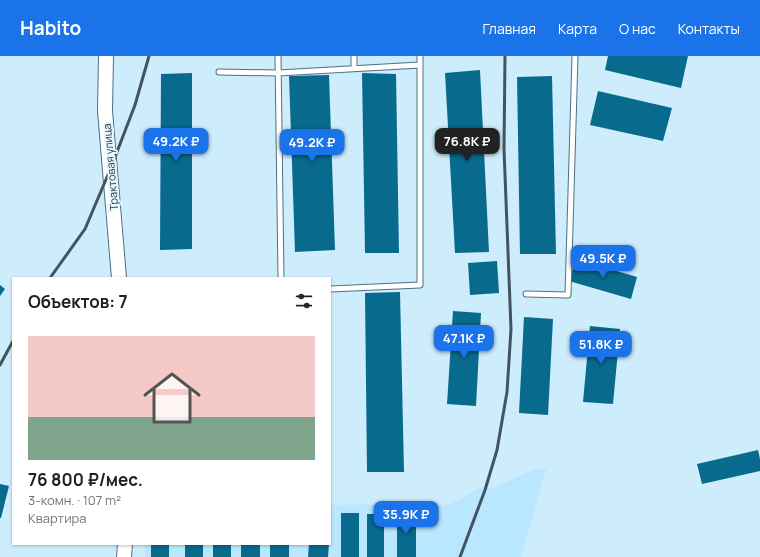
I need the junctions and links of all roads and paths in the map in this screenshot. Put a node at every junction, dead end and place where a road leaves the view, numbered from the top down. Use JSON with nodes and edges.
{"nodes":[{"id":1,"x":106,"y":56,"type":"edge"},
{"id":2,"x":278,"y":56,"type":"edge"},
{"id":3,"x":354,"y":56,"type":"edge"},
{"id":4,"x":420,"y":56,"type":"edge"},
{"id":5,"x":575,"y":56,"type":"edge"},
{"id":6,"x":420,"y":65,"type":"junction"},
{"id":7,"x":354,"y":68,"type":"junction"},
{"id":8,"x":219,"y":72,"type":"dead end"},
{"id":9,"x":278,"y":73,"type":"junction"},
{"id":10,"x":119,"y":277,"type":"edge"},
{"id":11,"x":281,"y":277,"type":"edge"},
{"id":12,"x":331,"y":288,"type":"edge"},
{"id":13,"x":526,"y":294,"type":"dead end"},
{"id":14,"x":125,"y":545,"type":"edge"},
{"id":15,"x":124,"y":557,"type":"edge"}],
"edges":[{"from":1,"to":10,"type":"main road","name":"Трактовая улица"},
{"from":2,"to":9,"type":"lane"},
{"from":3,"to":7,"type":"lane"},
{"from":4,"to":6,"type":"lane"},
{"from":5,"to":13,"type":"lane"},
{"from":6,"to":7,"type":"lane"},
{"from":6,"to":12,"type":"lane"},
{"from":7,"to":9,"type":"lane"},
{"from":8,"to":9,"type":"lane"},
{"from":9,"to":11,"type":"lane"},
{"from":14,"to":15,"type":"main road"}]}
